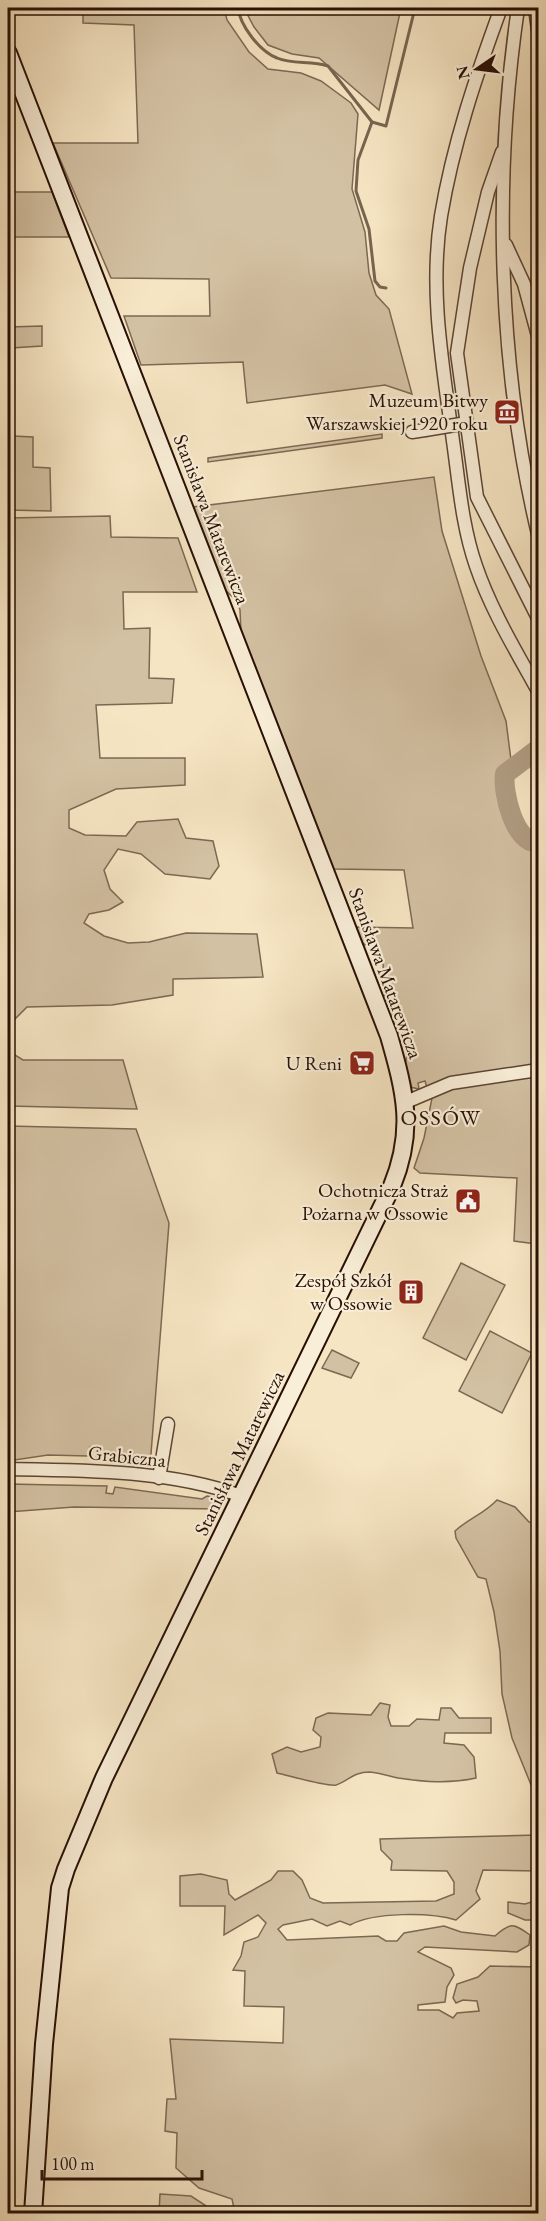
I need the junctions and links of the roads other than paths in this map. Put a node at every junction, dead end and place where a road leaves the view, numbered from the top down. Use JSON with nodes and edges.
{"nodes":[{"id":1,"x":501,"y":8,"type":"edge"},
{"id":2,"x":518,"y":8,"type":"edge"},
{"id":3,"x":535,"y":8,"type":"edge"},
{"id":4,"x":538,"y":30,"type":"edge"},
{"id":5,"x":8,"y":52,"type":"edge"},
{"id":6,"x":506,"y":140,"type":"junction"},
{"id":7,"x":504,"y":240,"type":"junction"},
{"id":8,"x":538,"y":336,"type":"edge"},
{"id":9,"x":464,"y":424,"type":"junction"},
{"id":10,"x":412,"y":432,"type":"dead end"},
{"id":11,"x":538,"y":534,"type":"edge"},
{"id":12,"x":538,"y":618,"type":"edge"},
{"id":13,"x":538,"y":691,"type":"edge"},
{"id":14,"x":538,"y":1070,"type":"edge"},
{"id":15,"x":406,"y":1102,"type":"junction"},
{"id":16,"x":168,"y":1424,"type":"dead end"},
{"id":17,"x":8,"y":1469,"type":"edge"},
{"id":18,"x":159,"y":1478,"type":"junction"},
{"id":19,"x":241,"y":1496,"type":"junction"},
{"id":20,"x":33,"y":2214,"type":"edge"}],
"edges":[{"from":1,"to":13,"type":"street"},
{"from":2,"to":6,"type":"street"},
{"from":3,"to":4,"type":"street"},
{"from":5,"to":15,"type":"street","name":"Stanisława Matarewicza"},
{"from":6,"to":7,"type":"street"},
{"from":6,"to":9,"type":"street"},
{"from":7,"to":8,"type":"street"},
{"from":7,"to":11,"type":"street"},
{"from":9,"to":10,"type":"street","bridge":true},
{"from":9,"to":12,"type":"street"},
{"from":14,"to":15,"type":"street"},
{"from":15,"to":19,"type":"street","name":"Stanisława Matarewicza"},
{"from":16,"to":18,"type":"street"},
{"from":17,"to":18,"type":"street","name":"Grabiczna"},
{"from":18,"to":19,"type":"street","name":"Grabiczna"},
{"from":19,"to":20,"type":"street","name":"Stanisława Matarewicza"}]}
